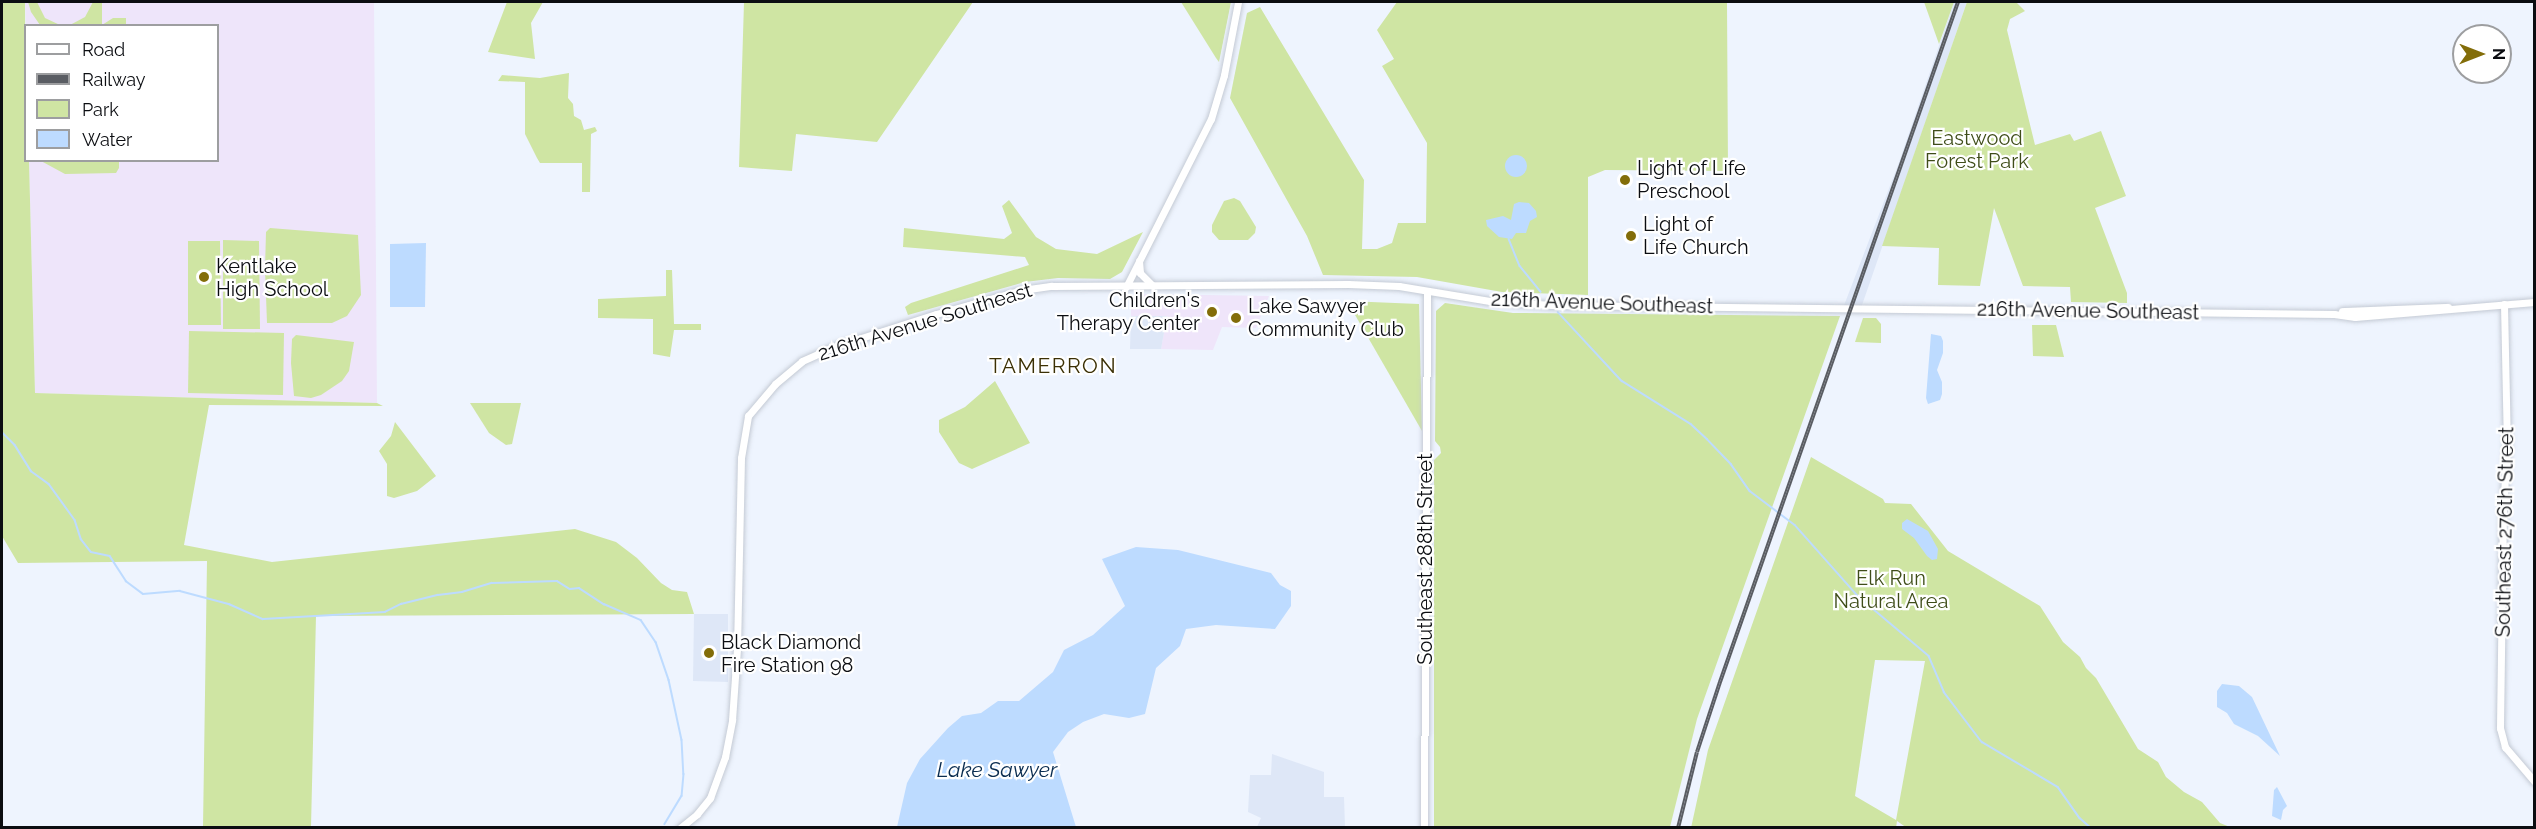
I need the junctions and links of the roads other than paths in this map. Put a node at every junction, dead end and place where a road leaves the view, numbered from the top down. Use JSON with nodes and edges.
{"nodes":[{"id":1,"x":1238,"y":2,"type":"edge"},
{"id":2,"x":1140,"y":255,"type":"junction"},
{"id":3,"x":1126,"y":287,"type":"junction"},
{"id":4,"x":1155,"y":287,"type":"junction"},
{"id":5,"x":1427,"y":291,"type":"junction"},
{"id":6,"x":2535,"y":302,"type":"edge"},
{"id":7,"x":2504,"y":304,"type":"junction"},
{"id":8,"x":2535,"y":781,"type":"edge"},
{"id":9,"x":680,"y":828,"type":"edge"},
{"id":10,"x":1424,"y":828,"type":"edge"}],
"edges":[{"from":1,"to":2,"type":"street"},
{"from":2,"to":3,"type":"street"},
{"from":2,"to":4,"type":"street"},
{"from":3,"to":4,"type":"street","name":"216th Avenue Southeast"},
{"from":3,"to":9,"type":"street","name":"216th Avenue Southeast"},
{"from":4,"to":5,"type":"street","name":"216th Avenue Southeast"},
{"from":5,"to":7,"type":"street","name":"216th Avenue Southeast"},
{"from":5,"to":10,"type":"street","name":"Southeast 288th Street"},
{"from":6,"to":7,"type":"street","name":"216th Avenue Southeast"},
{"from":7,"to":8,"type":"street","name":"Southeast 276th Street"}]}
